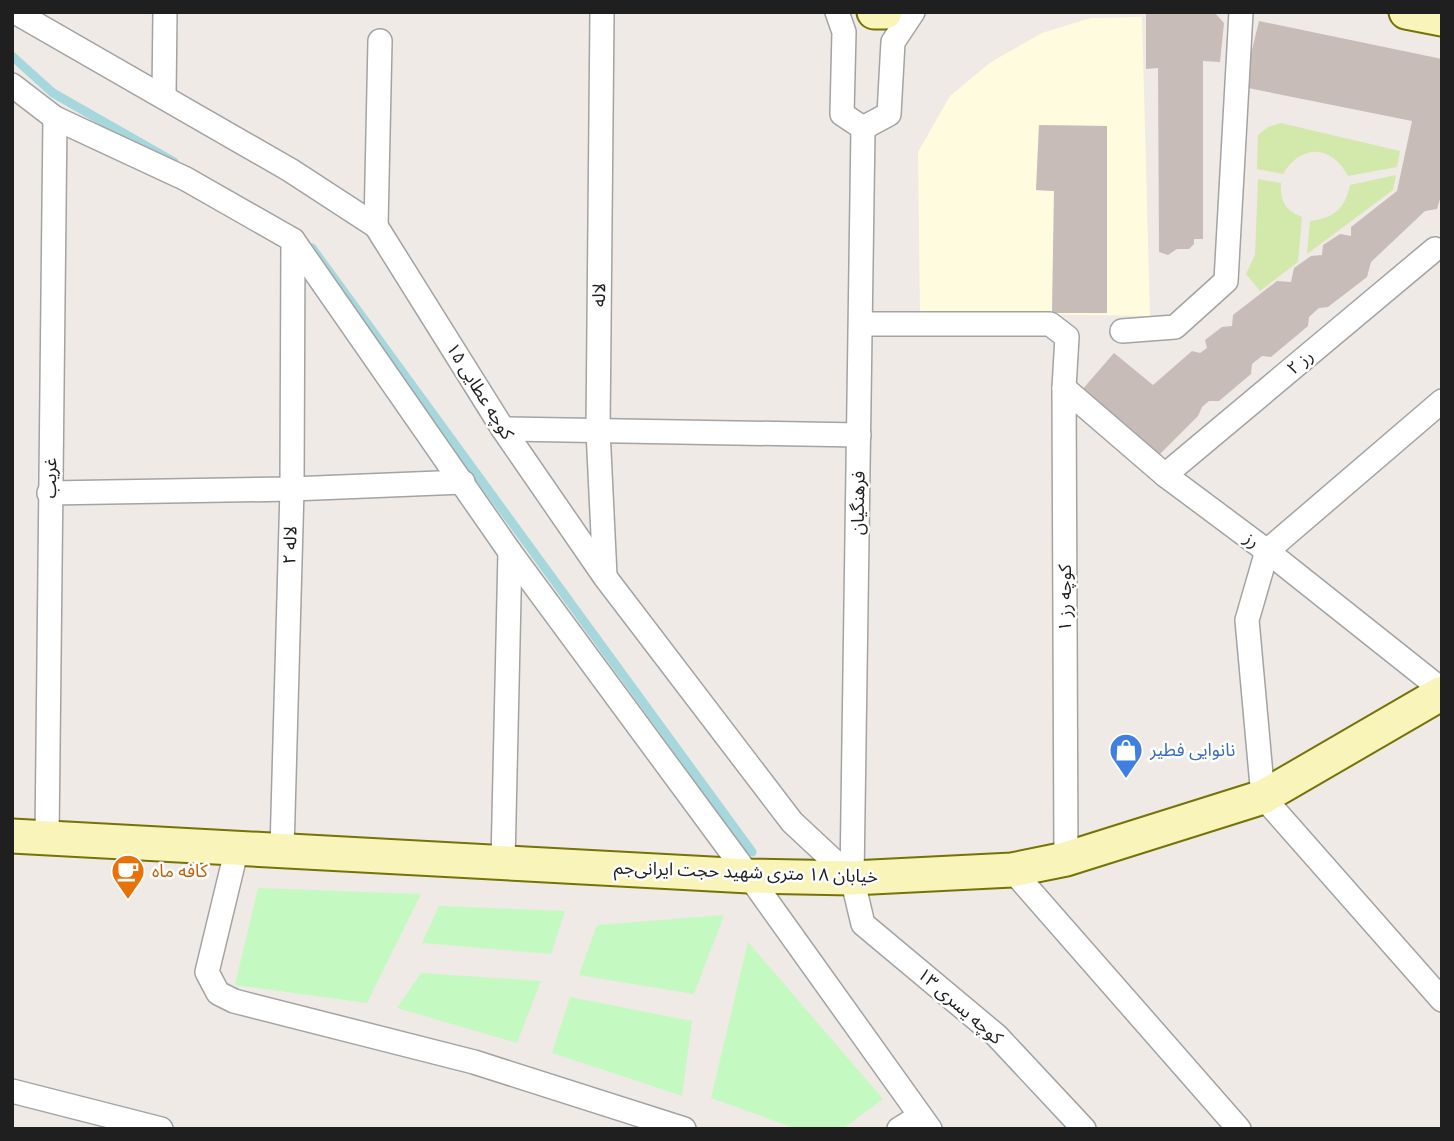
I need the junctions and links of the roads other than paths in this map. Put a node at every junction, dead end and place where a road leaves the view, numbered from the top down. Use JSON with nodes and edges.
{"nodes":[{"id":1,"x":15,"y":12,"type":"edge"},
{"id":2,"x":165,"y":12,"type":"edge"},
{"id":3,"x":602,"y":12,"type":"edge"},
{"id":4,"x":837,"y":12,"type":"edge"},
{"id":5,"x":874,"y":12,"type":"edge"},
{"id":6,"x":885,"y":12,"type":"edge"},
{"id":7,"x":913,"y":12,"type":"edge"},
{"id":8,"x":1241,"y":12,"type":"edge"},
{"id":9,"x":1406,"y":12,"type":"edge"},
{"id":10,"x":1442,"y":19,"type":"edge"},
{"id":11,"x":380,"y":41,"type":"dead end"},
{"id":12,"x":12,"y":85,"type":"edge"},
{"id":13,"x":164,"y":96,"type":"junction"},
{"id":14,"x":55,"y":118,"type":"junction"},
{"id":15,"x":863,"y":128,"type":"junction"},
{"id":16,"x":376,"y":226,"type":"junction"},
{"id":17,"x":293,"y":240,"type":"junction"},
{"id":18,"x":1435,"y":249,"type":"dead end"},
{"id":19,"x":860,"y":324,"type":"junction"},
{"id":20,"x":1122,"y":331,"type":"dead end"},
{"id":21,"x":1064,"y":388,"type":"junction"},
{"id":22,"x":1442,"y":401,"type":"edge"},
{"id":23,"x":503,"y":429,"type":"junction"},
{"id":24,"x":598,"y":430,"type":"junction"},
{"id":25,"x":859,"y":435,"type":"junction"},
{"id":26,"x":1165,"y":475,"type":"junction"},
{"id":27,"x":463,"y":482,"type":"junction"},
{"id":28,"x":292,"y":489,"type":"junction"},
{"id":29,"x":49,"y":493,"type":"junction"},
{"id":30,"x":1267,"y":551,"type":"junction"},
{"id":31,"x":510,"y":552,"type":"junction"},
{"id":32,"x":605,"y":577,"type":"junction"},
{"id":33,"x":1442,"y":692,"type":"edge"},
{"id":34,"x":1263,"y":797,"type":"junction"},
{"id":35,"x":12,"y":836,"type":"edge"},
{"id":36,"x":47,"y":838,"type":"junction"},
{"id":37,"x":237,"y":848,"type":"junction"},
{"id":38,"x":282,"y":850,"type":"junction"},
{"id":39,"x":1066,"y":859,"type":"junction"},
{"id":40,"x":503,"y":862,"type":"junction"},
{"id":41,"x":1012,"y":870,"type":"junction"},
{"id":42,"x":749,"y":876,"type":"junction"},
{"id":43,"x":852,"y":878,"type":"junction"},
{"id":44,"x":1442,"y":1000,"type":"edge"},
{"id":45,"x":12,"y":1091,"type":"edge"},
{"id":46,"x":925,"y":1123,"type":"edge"},
{"id":47,"x":161,"y":1129,"type":"edge"},
{"id":48,"x":684,"y":1129,"type":"edge"},
{"id":49,"x":899,"y":1129,"type":"edge"},
{"id":50,"x":1084,"y":1129,"type":"edge"},
{"id":51,"x":1239,"y":1129,"type":"edge"}],
"edges":[{"from":1,"to":13,"type":"street","name":"کوچه عطایی ۱۵"},
{"from":2,"to":13,"type":"street"},
{"from":3,"to":24,"type":"street","name":"لاله"},
{"from":4,"to":15,"type":"street"},
{"from":5,"to":6,"type":"street"},
{"from":7,"to":15,"type":"street"},
{"from":8,"to":20,"type":"street"},
{"from":9,"to":10,"type":"street"},
{"from":11,"to":16,"type":"street"},
{"from":12,"to":14,"type":"street"},
{"from":13,"to":16,"type":"street","name":"کوچه عطایی ۱۵"},
{"from":14,"to":17,"type":"street"},
{"from":14,"to":29,"type":"street","name":"غریب"},
{"from":15,"to":19,"type":"street","name":"فرهنگیان"},
{"from":16,"to":23,"type":"street","name":"کوچه عطایی ۱۵"},
{"from":17,"to":27,"type":"street"},
{"from":17,"to":28,"type":"street","name":"لاله ۲"},
{"from":18,"to":26,"type":"street","name":"رز ۲"},
{"from":19,"to":21,"type":"street","name":"کوچه رز ۱"},
{"from":19,"to":25,"type":"street","name":"فرهنگیان"},
{"from":21,"to":26,"type":"street","name":"رز"},
{"from":21,"to":39,"type":"street","name":"کوچه رز ۱"},
{"from":22,"to":30,"type":"street"},
{"from":23,"to":24,"type":"street"},
{"from":23,"to":32,"type":"street","name":"کوچه عطایی ۱۵"},
{"from":24,"to":25,"type":"street"},
{"from":24,"to":32,"type":"street","name":"لاله"},
{"from":25,"to":43,"type":"street","name":"فرهنگیان"},
{"from":26,"to":30,"type":"street","name":"رز"},
{"from":27,"to":28,"type":"street"},
{"from":27,"to":31,"type":"street"},
{"from":28,"to":29,"type":"street"},
{"from":28,"to":38,"type":"street","name":"لاله ۲"},
{"from":29,"to":36,"type":"street","name":"غریب"},
{"from":30,"to":33,"type":"street","name":"رز"},
{"from":30,"to":34,"type":"street"},
{"from":31,"to":40,"type":"street"},
{"from":31,"to":42,"type":"street"},
{"from":32,"to":43,"type":"street","name":"کوچه عطایی ۱۵"},
{"from":33,"to":34,"type":"street","name":"خیابان ۱۸ متری شهید حجت ایرانی‌جم"},
{"from":34,"to":39,"type":"street","name":"خیابان ۱۸ متری شهید حجت ایرانی‌جم"},
{"from":34,"to":44,"type":"street"},
{"from":35,"to":36,"type":"street","name":"خیابان ۱۸ متری شهید حجت ایرانی‌جم"},
{"from":36,"to":37,"type":"street","name":"خیابان ۱۸ متری شهید حجت ایرانی‌جم"},
{"from":37,"to":38,"type":"street","name":"خیابان ۱۸ متری شهید حجت ایرانی‌جم"},
{"from":37,"to":48,"type":"street"},
{"from":38,"to":40,"type":"street","name":"خیابان ۱۸ متری شهید حجت ایرانی‌جم"},
{"from":39,"to":41,"type":"street","name":"خیابان ۱۸ متری شهید حجت ایرانی‌جم"},
{"from":40,"to":42,"type":"street","name":"خیابان ۱۸ متری شهید حجت ایرانی‌جم"},
{"from":41,"to":43,"type":"street","name":"خیابان ۱۸ متری شهید حجت ایرانی‌جم"},
{"from":41,"to":51,"type":"street"},
{"from":42,"to":43,"type":"street","name":"خیابان ۱۸ متری شهید حجت ایرانی‌جم"},
{"from":42,"to":46,"type":"street"},
{"from":43,"to":50,"type":"street","name":"کوچه یسری ۱۳"},
{"from":45,"to":47,"type":"street"},
{"from":46,"to":49,"type":"street"}]}
